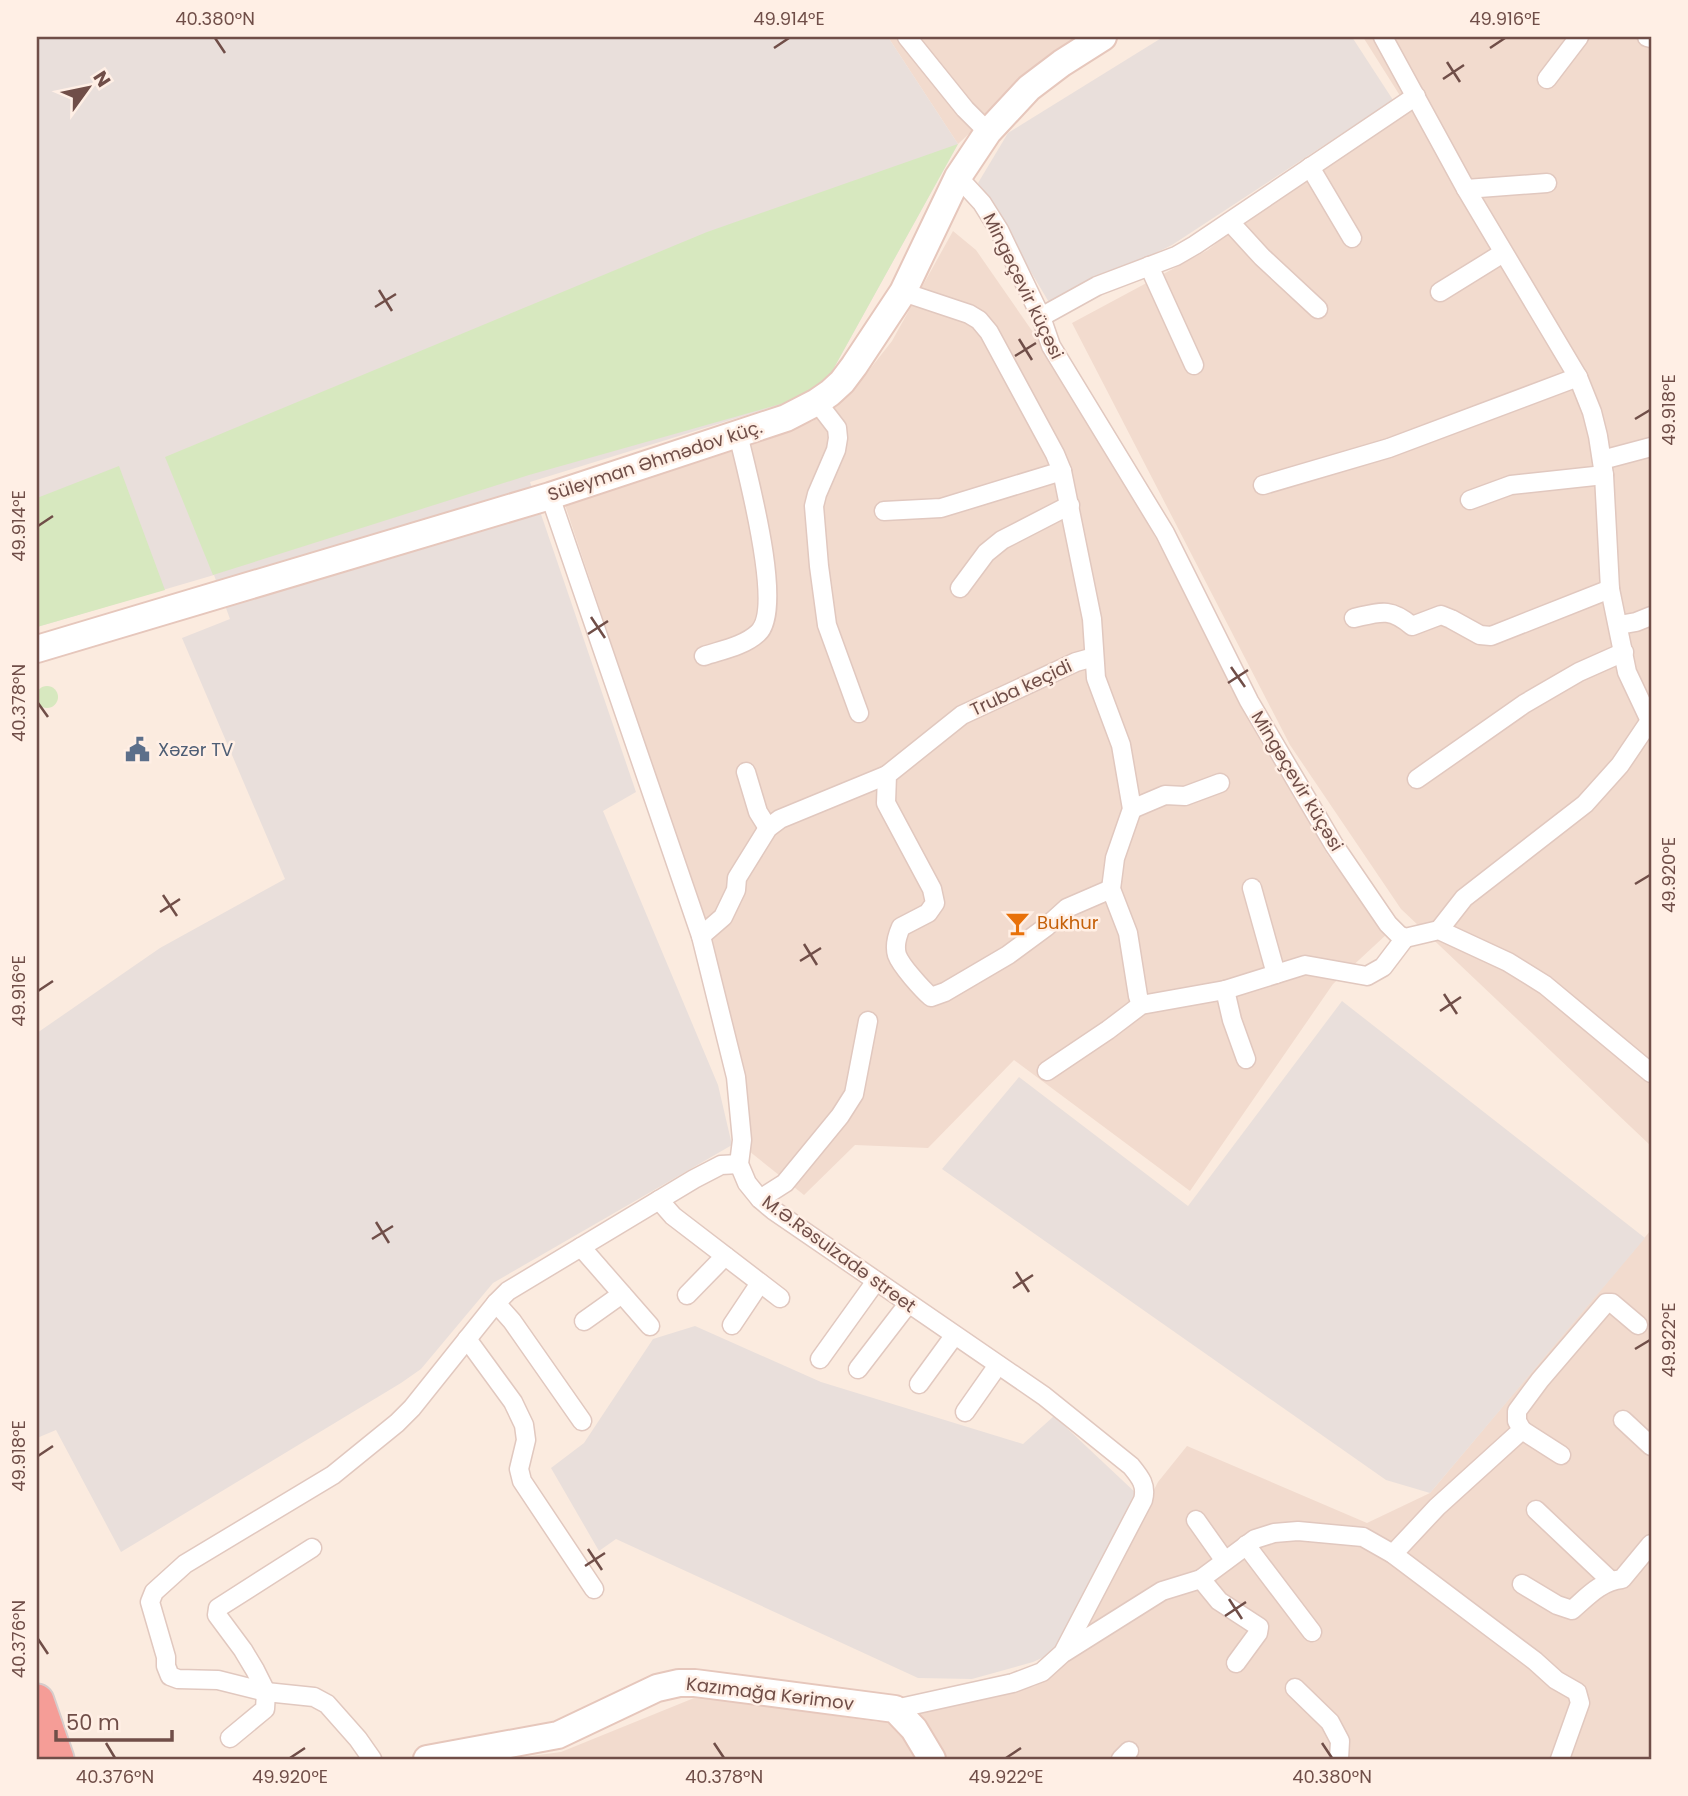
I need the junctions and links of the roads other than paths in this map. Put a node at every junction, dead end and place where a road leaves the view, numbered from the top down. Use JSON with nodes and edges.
{"nodes":[{"id":1,"x":1103,"y":37,"type":"edge"},
{"id":2,"x":1383,"y":37,"type":"edge"},
{"id":3,"x":1579,"y":37,"type":"edge"},
{"id":4,"x":914,"y":40,"type":"edge"},
{"id":5,"x":1547,"y":79,"type":"dead end"},
{"id":6,"x":1416,"y":96,"type":"junction"},
{"id":7,"x":988,"y":132,"type":"junction"},
{"id":8,"x":1310,"y":167,"type":"junction"},
{"id":9,"x":958,"y":177,"type":"junction"},
{"id":10,"x":1547,"y":183,"type":"dead end"},
{"id":11,"x":1466,"y":189,"type":"junction"},
{"id":12,"x":1230,"y":222,"type":"junction"},
{"id":13,"x":1352,"y":238,"type":"dead end"},
{"id":14,"x":1503,"y":253,"type":"junction"},
{"id":15,"x":1149,"y":266,"type":"junction"},
{"id":16,"x":903,"y":292,"type":"junction"},
{"id":17,"x":1440,"y":292,"type":"dead end"},
{"id":18,"x":1318,"y":309,"type":"dead end"},
{"id":19,"x":1041,"y":317,"type":"junction"},
{"id":20,"x":1194,"y":365,"type":"dead end"},
{"id":21,"x":1577,"y":377,"type":"junction"},
{"id":22,"x":817,"y":402,"type":"junction"},
{"id":23,"x":738,"y":434,"type":"junction"},
{"id":24,"x":1651,"y":447,"type":"edge"},
{"id":25,"x":1603,"y":468,"type":"junction"},
{"id":26,"x":1062,"y":471,"type":"junction"},
{"id":27,"x":1263,"y":485,"type":"dead end"},
{"id":28,"x":550,"y":496,"type":"junction"},
{"id":29,"x":1470,"y":500,"type":"dead end"},
{"id":30,"x":1070,"y":505,"type":"junction"},
{"id":31,"x":884,"y":511,"type":"dead end"},
{"id":32,"x":960,"y":588,"type":"dead end"},
{"id":33,"x":1611,"y":589,"type":"junction"},
{"id":34,"x":1651,"y":616,"type":"edge"},
{"id":35,"x":1354,"y":618,"type":"dead end"},
{"id":36,"x":1619,"y":625,"type":"junction"},
{"id":37,"x":37,"y":649,"type":"edge"},
{"id":38,"x":1624,"y":652,"type":"junction"},
{"id":39,"x":704,"y":656,"type":"dead end"},
{"id":40,"x":1094,"y":657,"type":"junction"},
{"id":41,"x":859,"y":713,"type":"dead end"},
{"id":42,"x":1650,"y":722,"type":"edge"},
{"id":43,"x":746,"y":772,"type":"dead end"},
{"id":44,"x":887,"y":775,"type":"junction"},
{"id":45,"x":1417,"y":779,"type":"dead end"},
{"id":46,"x":1220,"y":783,"type":"dead end"},
{"id":47,"x":1132,"y":809,"type":"junction"},
{"id":48,"x":768,"y":828,"type":"junction"},
{"id":49,"x":1252,"y":888,"type":"dead end"},
{"id":50,"x":1111,"y":889,"type":"junction"},
{"id":51,"x":1439,"y":930,"type":"junction"},
{"id":52,"x":701,"y":936,"type":"junction"},
{"id":53,"x":1405,"y":938,"type":"junction"},
{"id":54,"x":1276,"y":974,"type":"junction"},
{"id":55,"x":1225,"y":990,"type":"junction"},
{"id":56,"x":1141,"y":1005,"type":"junction"},
{"id":57,"x":868,"y":1021,"type":"dead end"},
{"id":58,"x":1246,"y":1059,"type":"dead end"},
{"id":59,"x":1048,"y":1071,"type":"dead end"},
{"id":60,"x":1651,"y":1073,"type":"edge"},
{"id":61,"x":739,"y":1164,"type":"junction"},
{"id":62,"x":760,"y":1199,"type":"junction"},
{"id":63,"x":659,"y":1200,"type":"junction"},
{"id":64,"x":581,"y":1247,"type":"junction"},
{"id":65,"x":725,"y":1256,"type":"junction"},
{"id":66,"x":876,"y":1282,"type":"junction"},
{"id":67,"x":760,"y":1283,"type":"junction"},
{"id":68,"x":622,"y":1294,"type":"junction"},
{"id":69,"x":687,"y":1295,"type":"dead end"},
{"id":70,"x":780,"y":1298,"type":"dead end"},
{"id":71,"x":496,"y":1303,"type":"junction"},
{"id":72,"x":908,"y":1304,"type":"junction"},
{"id":73,"x":584,"y":1321,"type":"dead end"},
{"id":74,"x":732,"y":1325,"type":"dead end"},
{"id":75,"x":1638,"y":1325,"type":"dead end"},
{"id":76,"x":650,"y":1326,"type":"dead end"},
{"id":77,"x":954,"y":1336,"type":"junction"},
{"id":78,"x":467,"y":1339,"type":"junction"},
{"id":79,"x":820,"y":1359,"type":"dead end"},
{"id":80,"x":998,"y":1366,"type":"junction"},
{"id":81,"x":858,"y":1369,"type":"dead end"},
{"id":82,"x":919,"y":1384,"type":"dead end"},
{"id":83,"x":965,"y":1412,"type":"dead end"},
{"id":84,"x":1623,"y":1420,"type":"dead end"},
{"id":85,"x":582,"y":1421,"type":"dead end"},
{"id":86,"x":1522,"y":1430,"type":"junction"},
{"id":87,"x":1651,"y":1446,"type":"edge"},
{"id":88,"x":1561,"y":1455,"type":"dead end"},
{"id":89,"x":1536,"y":1510,"type":"dead end"},
{"id":90,"x":1196,"y":1520,"type":"dead end"},
{"id":91,"x":1651,"y":1544,"type":"edge"},
{"id":92,"x":1246,"y":1545,"type":"junction"},
{"id":93,"x":312,"y":1548,"type":"dead end"},
{"id":94,"x":1393,"y":1554,"type":"junction"},
{"id":95,"x":1225,"y":1561,"type":"junction"},
{"id":96,"x":1200,"y":1579,"type":"junction"},
{"id":97,"x":1610,"y":1580,"type":"junction"},
{"id":98,"x":1522,"y":1584,"type":"dead end"},
{"id":99,"x":594,"y":1589,"type":"dead end"},
{"id":100,"x":1312,"y":1632,"type":"dead end"},
{"id":101,"x":1063,"y":1653,"type":"junction"},
{"id":102,"x":1236,"y":1663,"type":"dead end"},
{"id":103,"x":1295,"y":1688,"type":"dead end"},
{"id":104,"x":266,"y":1692,"type":"junction"},
{"id":105,"x":37,"y":1701,"type":"edge"},
{"id":106,"x":895,"y":1709,"type":"junction"},
{"id":107,"x":230,"y":1738,"type":"dead end"},
{"id":108,"x":57,"y":1759,"type":"edge"},
{"id":109,"x":372,"y":1759,"type":"edge"},
{"id":110,"x":427,"y":1759,"type":"edge"},
{"id":111,"x":932,"y":1759,"type":"edge"},
{"id":112,"x":1339,"y":1759,"type":"edge"},
{"id":113,"x":1560,"y":1759,"type":"edge"}],
"edges":[{"from":1,"to":7,"type":"street","name":"Süleyman Əhmədov küç."},
{"from":2,"to":6,"type":"street"},
{"from":3,"to":5,"type":"street"},
{"from":4,"to":7,"type":"street"},
{"from":6,"to":8,"type":"street"},
{"from":6,"to":11,"type":"street"},
{"from":7,"to":9,"type":"street","name":"Süleyman Əhmədov küç."},
{"from":8,"to":12,"type":"street"},
{"from":8,"to":13,"type":"street"},
{"from":9,"to":16,"type":"street","name":"Süleyman Əhmədov küç."},
{"from":9,"to":19,"type":"street","name":"Mingəçevir küçəsi"},
{"from":10,"to":11,"type":"street"},
{"from":11,"to":14,"type":"street"},
{"from":12,"to":15,"type":"street"},
{"from":12,"to":18,"type":"street"},
{"from":14,"to":17,"type":"street"},
{"from":14,"to":21,"type":"street"},
{"from":15,"to":19,"type":"street"},
{"from":15,"to":20,"type":"street"},
{"from":16,"to":22,"type":"street","name":"Süleyman Əhmədov küç."},
{"from":16,"to":26,"type":"street"},
{"from":19,"to":53,"type":"street","name":"Mingəçevir küçəsi"},
{"from":21,"to":25,"type":"street"},
{"from":21,"to":27,"type":"street"},
{"from":22,"to":23,"type":"street","name":"Süleyman Əhmədov küç."},
{"from":22,"to":41,"type":"street"},
{"from":23,"to":28,"type":"street","name":"Süleyman Əhmədov küç."},
{"from":23,"to":39,"type":"street"},
{"from":24,"to":25,"type":"street"},
{"from":25,"to":29,"type":"street"},
{"from":25,"to":33,"type":"street"},
{"from":26,"to":30,"type":"street"},
{"from":26,"to":31,"type":"street"},
{"from":28,"to":37,"type":"street","name":"Süleyman Əhmədov küç."},
{"from":28,"to":52,"type":"street"},
{"from":30,"to":32,"type":"street"},
{"from":30,"to":40,"type":"street"},
{"from":33,"to":35,"type":"street"},
{"from":33,"to":36,"type":"street"},
{"from":34,"to":36,"type":"street"},
{"from":36,"to":38,"type":"street"},
{"from":38,"to":42,"type":"street"},
{"from":38,"to":45,"type":"street"},
{"from":40,"to":44,"type":"street","name":"Truba keçidi"},
{"from":40,"to":47,"type":"street"},
{"from":42,"to":51,"type":"street"},
{"from":43,"to":48,"type":"street"},
{"from":44,"to":48,"type":"street","name":"Truba keçidi"},
{"from":44,"to":50,"type":"street"},
{"from":46,"to":47,"type":"street"},
{"from":47,"to":50,"type":"street"},
{"from":48,"to":52,"type":"street"},
{"from":49,"to":54,"type":"street"},
{"from":50,"to":56,"type":"street"},
{"from":51,"to":53,"type":"street"},
{"from":51,"to":60,"type":"street"},
{"from":52,"to":61,"type":"street"},
{"from":53,"to":54,"type":"street"},
{"from":54,"to":55,"type":"street"},
{"from":55,"to":56,"type":"street"},
{"from":55,"to":58,"type":"street"},
{"from":56,"to":59,"type":"street"},
{"from":57,"to":62,"type":"street"},
{"from":61,"to":62,"type":"street","name":"M.Ə.Rəsulzadə street"},
{"from":61,"to":63,"type":"street"},
{"from":62,"to":66,"type":"street","name":"M.Ə.Rəsulzadə street"},
{"from":63,"to":64,"type":"street"},
{"from":63,"to":65,"type":"street"},
{"from":64,"to":68,"type":"street"},
{"from":64,"to":71,"type":"street"},
{"from":65,"to":67,"type":"street"},
{"from":65,"to":69,"type":"street"},
{"from":66,"to":72,"type":"street","name":"M.Ə.Rəsulzadə street"},
{"from":66,"to":79,"type":"street"},
{"from":67,"to":70,"type":"street"},
{"from":67,"to":74,"type":"street"},
{"from":68,"to":73,"type":"street"},
{"from":68,"to":76,"type":"street"},
{"from":71,"to":78,"type":"street"},
{"from":71,"to":85,"type":"street"},
{"from":72,"to":77,"type":"street","name":"M.Ə.Rəsulzadə street"},
{"from":72,"to":81,"type":"street"},
{"from":75,"to":86,"type":"street"},
{"from":77,"to":80,"type":"street","name":"M.Ə.Rəsulzadə street"},
{"from":77,"to":82,"type":"street"},
{"from":78,"to":99,"type":"street"},
{"from":78,"to":104,"type":"street"},
{"from":80,"to":83,"type":"street"},
{"from":80,"to":101,"type":"street","name":"M.Ə.Rəsulzadə street"},
{"from":84,"to":87,"type":"street"},
{"from":86,"to":88,"type":"street"},
{"from":86,"to":94,"type":"street"},
{"from":89,"to":97,"type":"street"},
{"from":90,"to":95,"type":"street"},
{"from":91,"to":97,"type":"street"},
{"from":92,"to":94,"type":"street"},
{"from":92,"to":95,"type":"street"},
{"from":92,"to":100,"type":"street"},
{"from":93,"to":104,"type":"street"},
{"from":94,"to":113,"type":"street"},
{"from":95,"to":96,"type":"street"},
{"from":96,"to":101,"type":"street"},
{"from":96,"to":102,"type":"street"},
{"from":97,"to":98,"type":"street"},
{"from":101,"to":106,"type":"street","name":"M.Ə.Rəsulzadə street"},
{"from":103,"to":112,"type":"street"},
{"from":104,"to":107,"type":"street"},
{"from":104,"to":109,"type":"street"},
{"from":105,"to":108,"type":"highway"},
{"from":106,"to":110,"type":"street","name":"Kazımağa Kərimov"},
{"from":106,"to":111,"type":"street"}]}
